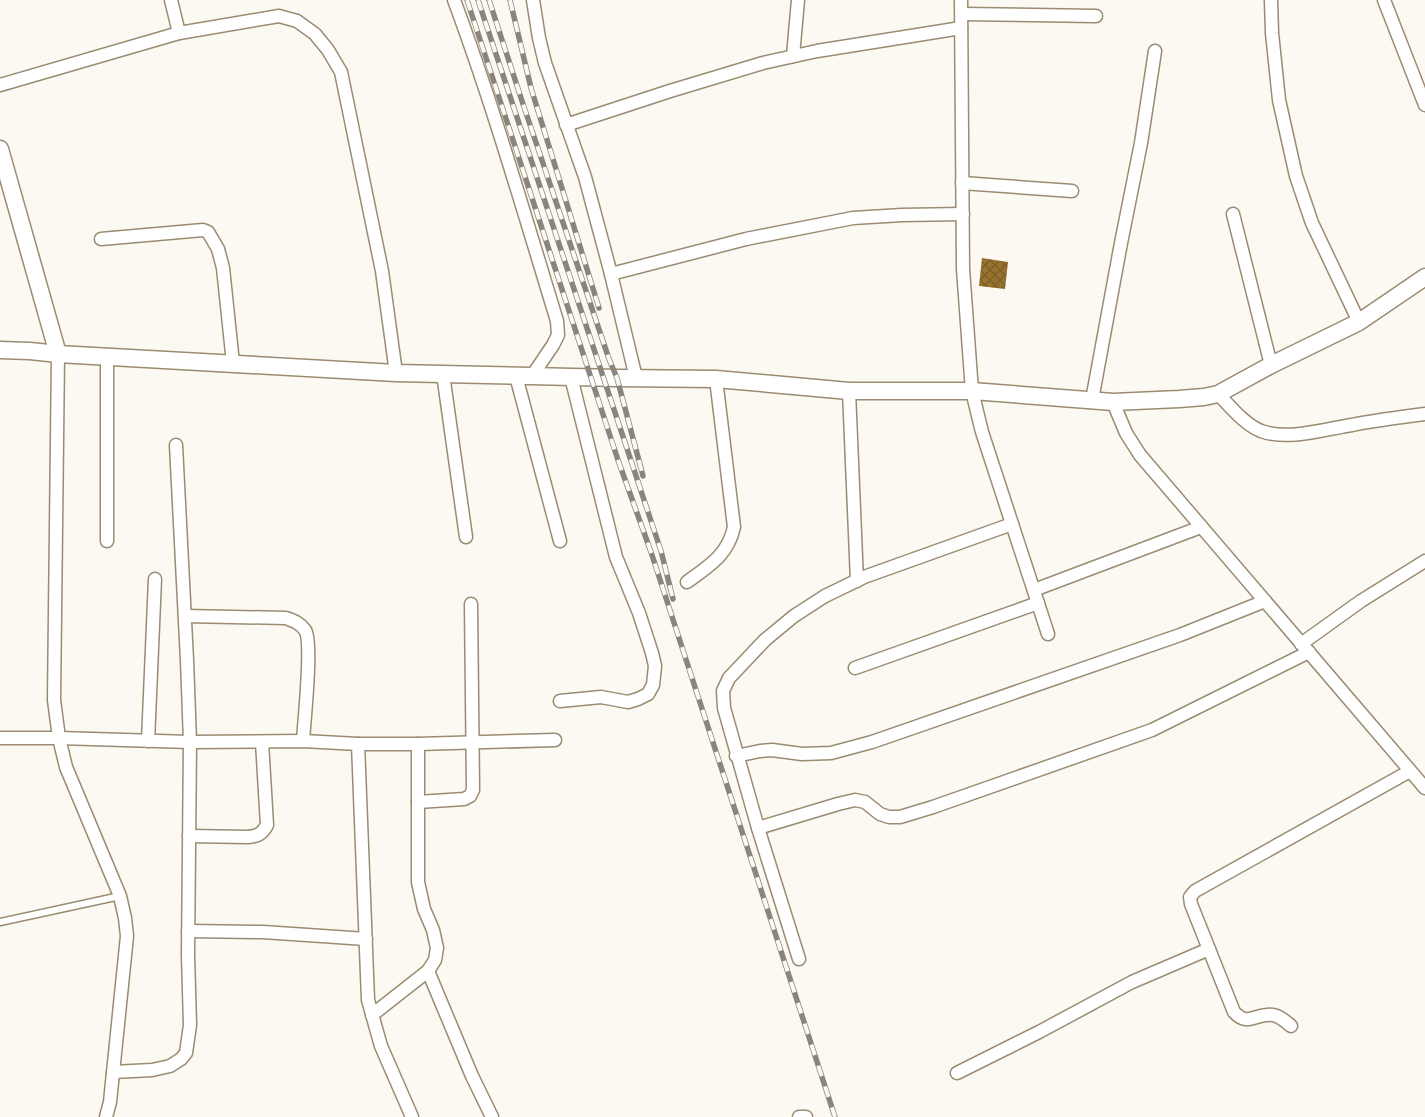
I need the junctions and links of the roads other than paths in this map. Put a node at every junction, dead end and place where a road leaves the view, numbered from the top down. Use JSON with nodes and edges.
{"nodes":[{"id":1,"x":170,"y":0,"type":"edge"},
{"id":2,"x":454,"y":0,"type":"edge"},
{"id":3,"x":533,"y":0,"type":"edge"},
{"id":4,"x":798,"y":0,"type":"edge"},
{"id":5,"x":961,"y":0,"type":"edge"},
{"id":6,"x":1271,"y":0,"type":"edge"},
{"id":7,"x":1384,"y":0,"type":"edge"},
{"id":8,"x":962,"y":14,"type":"junction"},
{"id":9,"x":1096,"y":16,"type":"dead end"},
{"id":10,"x":961,"y":28,"type":"junction"},
{"id":11,"x":179,"y":33,"type":"junction"},
{"id":12,"x":1155,"y":51,"type":"dead end"},
{"id":13,"x":794,"y":56,"type":"junction"},
{"id":14,"x":0,"y":85,"type":"edge"},
{"id":15,"x":1425,"y":105,"type":"edge"},
{"id":16,"x":566,"y":125,"type":"junction"},
{"id":17,"x":0,"y":149,"type":"edge"},
{"id":18,"x":962,"y":183,"type":"junction"},
{"id":19,"x":6,"y":190,"type":"edge"},
{"id":20,"x":1072,"y":191,"type":"dead end"},
{"id":21,"x":963,"y":214,"type":"junction"},
{"id":22,"x":1233,"y":214,"type":"dead end"},
{"id":23,"x":101,"y":239,"type":"dead end"},
{"id":24,"x":611,"y":274,"type":"junction"},
{"id":25,"x":1425,"y":277,"type":"edge"},
{"id":26,"x":1359,"y":322,"type":"junction"},
{"id":27,"x":0,"y":350,"type":"edge"},
{"id":28,"x":58,"y":354,"type":"junction"},
{"id":29,"x":107,"y":357,"type":"junction"},
{"id":30,"x":233,"y":363,"type":"junction"},
{"id":31,"x":1271,"y":365,"type":"junction"},
{"id":32,"x":396,"y":373,"type":"junction"},
{"id":33,"x":443,"y":374,"type":"junction"},
{"id":34,"x":524,"y":376,"type":"junction"},
{"id":35,"x":571,"y":377,"type":"junction"},
{"id":36,"x":636,"y":378,"type":"junction"},
{"id":37,"x":716,"y":379,"type":"junction"},
{"id":38,"x":849,"y":390,"type":"junction"},
{"id":39,"x":972,"y":390,"type":"junction"},
{"id":40,"x":1218,"y":394,"type":"junction"},
{"id":41,"x":1092,"y":400,"type":"junction"},
{"id":42,"x":1113,"y":402,"type":"junction"},
{"id":43,"x":1425,"y":414,"type":"edge"},
{"id":44,"x":176,"y":445,"type":"dead end"},
{"id":45,"x":1012,"y":524,"type":"junction"},
{"id":46,"x":1201,"y":527,"type":"junction"},
{"id":47,"x":466,"y":537,"type":"dead end"},
{"id":48,"x":108,"y":541,"type":"dead end"},
{"id":49,"x":560,"y":541,"type":"dead end"},
{"id":50,"x":1425,"y":561,"type":"edge"},
{"id":51,"x":154,"y":579,"type":"dead end"},
{"id":52,"x":857,"y":580,"type":"junction"},
{"id":53,"x":687,"y":582,"type":"dead end"},
{"id":54,"x":1036,"y":596,"type":"junction"},
{"id":55,"x":1265,"y":601,"type":"junction"},
{"id":56,"x":471,"y":604,"type":"dead end"},
{"id":57,"x":185,"y":616,"type":"junction"},
{"id":58,"x":1048,"y":634,"type":"dead end"},
{"id":59,"x":1305,"y":648,"type":"junction"},
{"id":60,"x":855,"y":668,"type":"dead end"},
{"id":61,"x":560,"y":701,"type":"dead end"},
{"id":62,"x":0,"y":738,"type":"edge"},
{"id":63,"x":59,"y":738,"type":"junction"},
{"id":64,"x":555,"y":740,"type":"dead end"},
{"id":65,"x":148,"y":741,"type":"junction"},
{"id":66,"x":303,"y":741,"type":"junction"},
{"id":67,"x":190,"y":742,"type":"junction"},
{"id":68,"x":262,"y":742,"type":"junction"},
{"id":69,"x":472,"y":742,"type":"junction"},
{"id":70,"x":358,"y":744,"type":"junction"},
{"id":71,"x":418,"y":744,"type":"junction"},
{"id":72,"x":736,"y":756,"type":"junction"},
{"id":73,"x":1410,"y":771,"type":"junction"},
{"id":74,"x":1425,"y":788,"type":"edge"},
{"id":75,"x":418,"y":802,"type":"junction"},
{"id":76,"x":758,"y":828,"type":"junction"},
{"id":77,"x":189,"y":836,"type":"junction"},
{"id":78,"x":120,"y":896,"type":"junction"},
{"id":79,"x":0,"y":922,"type":"edge"},
{"id":80,"x":188,"y":932,"type":"junction"},
{"id":81,"x":366,"y":939,"type":"junction"},
{"id":82,"x":1209,"y":949,"type":"junction"},
{"id":83,"x":799,"y":959,"type":"dead end"},
{"id":84,"x":428,"y":971,"type":"junction"},
{"id":85,"x":372,"y":1015,"type":"junction"},
{"id":86,"x":1291,"y":1026,"type":"dead end"},
{"id":87,"x":113,"y":1072,"type":"junction"},
{"id":88,"x":957,"y":1073,"type":"dead end"},
{"id":89,"x":106,"y":1117,"type":"edge"},
{"id":90,"x":412,"y":1117,"type":"edge"},
{"id":91,"x":492,"y":1117,"type":"edge"},
{"id":92,"x":799,"y":1117,"type":"edge"},
{"id":93,"x":806,"y":1117,"type":"edge"}],
"edges":[{"from":1,"to":11,"type":"street"},
{"from":2,"to":34,"type":"street"},
{"from":3,"to":16,"type":"street"},
{"from":4,"to":13,"type":"street"},
{"from":5,"to":8,"type":"street"},
{"from":6,"to":26,"type":"street"},
{"from":7,"to":15,"type":"street"},
{"from":8,"to":9,"type":"street"},
{"from":8,"to":10,"type":"street"},
{"from":10,"to":13,"type":"street"},
{"from":10,"to":18,"type":"street"},
{"from":11,"to":14,"type":"street"},
{"from":11,"to":32,"type":"street"},
{"from":12,"to":41,"type":"street"},
{"from":13,"to":16,"type":"street"},
{"from":16,"to":24,"type":"street"},
{"from":17,"to":19,"type":"street"},
{"from":18,"to":20,"type":"street"},
{"from":18,"to":21,"type":"street"},
{"from":19,"to":28,"type":"street"},
{"from":21,"to":24,"type":"street"},
{"from":21,"to":39,"type":"street"},
{"from":22,"to":31,"type":"street"},
{"from":23,"to":30,"type":"street"},
{"from":24,"to":36,"type":"street"},
{"from":25,"to":26,"type":"street"},
{"from":26,"to":31,"type":"street"},
{"from":27,"to":28,"type":"street"},
{"from":28,"to":29,"type":"street"},
{"from":28,"to":63,"type":"street"},
{"from":29,"to":30,"type":"street"},
{"from":29,"to":48,"type":"street"},
{"from":30,"to":32,"type":"street"},
{"from":31,"to":40,"type":"street"},
{"from":32,"to":33,"type":"street"},
{"from":33,"to":34,"type":"street"},
{"from":33,"to":47,"type":"street"},
{"from":34,"to":35,"type":"street"},
{"from":34,"to":49,"type":"street"},
{"from":35,"to":36,"type":"street"},
{"from":35,"to":61,"type":"street"},
{"from":36,"to":37,"type":"street"},
{"from":37,"to":38,"type":"street"},
{"from":37,"to":53,"type":"street"},
{"from":38,"to":39,"type":"street"},
{"from":38,"to":52,"type":"street"},
{"from":39,"to":41,"type":"street"},
{"from":39,"to":45,"type":"street"},
{"from":40,"to":42,"type":"street"},
{"from":40,"to":43,"type":"street"},
{"from":41,"to":42,"type":"street"},
{"from":42,"to":46,"type":"street"},
{"from":44,"to":57,"type":"street"},
{"from":45,"to":52,"type":"street"},
{"from":45,"to":54,"type":"street"},
{"from":46,"to":54,"type":"street"},
{"from":46,"to":55,"type":"street"},
{"from":50,"to":59,"type":"street"},
{"from":51,"to":65,"type":"street"},
{"from":52,"to":72,"type":"street"},
{"from":54,"to":58,"type":"street"},
{"from":54,"to":60,"type":"street"},
{"from":55,"to":59,"type":"street"},
{"from":55,"to":72,"type":"street"},
{"from":56,"to":69,"type":"street"},
{"from":57,"to":66,"type":"street"},
{"from":57,"to":67,"type":"street"},
{"from":59,"to":73,"type":"street"},
{"from":59,"to":76,"type":"street"},
{"from":62,"to":63,"type":"street"},
{"from":63,"to":65,"type":"street"},
{"from":63,"to":78,"type":"street"},
{"from":64,"to":69,"type":"street"},
{"from":65,"to":67,"type":"street"},
{"from":66,"to":68,"type":"street"},
{"from":66,"to":70,"type":"street"},
{"from":67,"to":68,"type":"street"},
{"from":67,"to":77,"type":"street"},
{"from":68,"to":77,"type":"street"},
{"from":69,"to":71,"type":"street"},
{"from":69,"to":75,"type":"street"},
{"from":70,"to":71,"type":"street"},
{"from":70,"to":81,"type":"street"},
{"from":71,"to":75,"type":"street"},
{"from":72,"to":76,"type":"street"},
{"from":73,"to":74,"type":"street"},
{"from":73,"to":82,"type":"street"},
{"from":75,"to":84,"type":"street"},
{"from":76,"to":83,"type":"street"},
{"from":77,"to":80,"type":"street"},
{"from":78,"to":79,"type":"lane"},
{"from":78,"to":87,"type":"street"},
{"from":80,"to":81,"type":"street"},
{"from":80,"to":87,"type":"street"},
{"from":81,"to":85,"type":"street"},
{"from":82,"to":86,"type":"street"},
{"from":82,"to":88,"type":"street"},
{"from":84,"to":85,"type":"street"},
{"from":84,"to":91,"type":"street"},
{"from":85,"to":90,"type":"street"},
{"from":87,"to":89,"type":"street"},
{"from":92,"to":93,"type":"street"}]}
